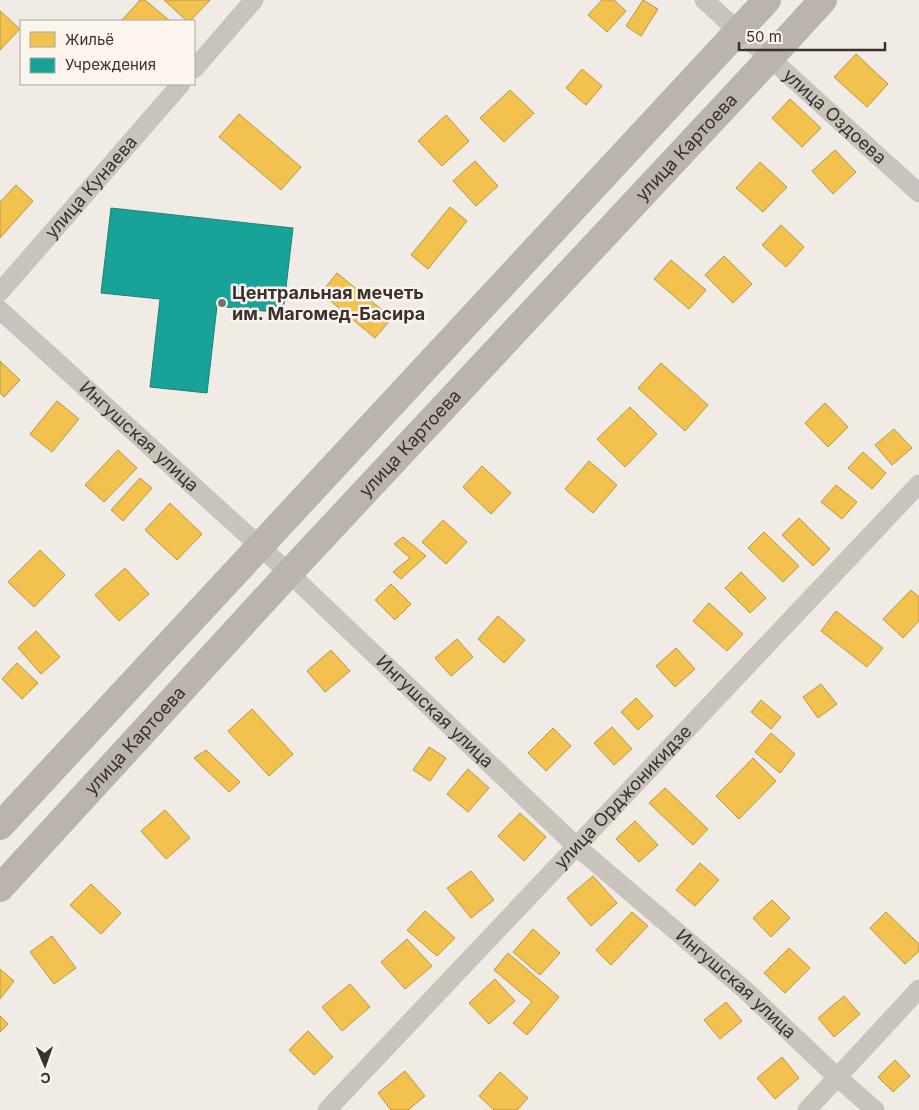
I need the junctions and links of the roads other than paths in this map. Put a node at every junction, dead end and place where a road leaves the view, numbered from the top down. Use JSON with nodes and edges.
{"nodes":[{"id":1,"x":254,"y":0,"type":"edge"},
{"id":2,"x":704,"y":0,"type":"edge"},
{"id":3,"x":767,"y":0,"type":"edge"},
{"id":4,"x":823,"y":0,"type":"edge"},
{"id":5,"x":738,"y":31,"type":"junction"},
{"id":6,"x":770,"y":58,"type":"junction"},
{"id":7,"x":195,"y":68,"type":"edge"},
{"id":8,"x":180,"y":85,"type":"edge"},
{"id":9,"x":919,"y":193,"type":"edge"},
{"id":10,"x":0,"y":292,"type":"edge"},
{"id":11,"x":0,"y":310,"type":"edge"},
{"id":12,"x":919,"y":484,"type":"edge"},
{"id":13,"x":259,"y":547,"type":"junction"},
{"id":14,"x":288,"y":573,"type":"junction"},
{"id":15,"x":0,"y":826,"type":"edge"},
{"id":16,"x":576,"y":846,"type":"junction"},
{"id":17,"x":0,"y":888,"type":"edge"},
{"id":18,"x":919,"y":989,"type":"edge"},
{"id":19,"x":837,"y":1078,"type":"junction"},
{"id":20,"x":327,"y":1110,"type":"edge"},
{"id":21,"x":807,"y":1110,"type":"edge"},
{"id":22,"x":875,"y":1110,"type":"edge"}],
"edges":[{"from":1,"to":7,"type":"street"},
{"from":2,"to":5,"type":"street","name":"улица Оздоева"},
{"from":3,"to":5,"type":"main road"},
{"from":4,"to":6,"type":"main road","name":"улица Картоева"},
{"from":5,"to":6,"type":"street","name":"улица Оздоева"},
{"from":5,"to":13,"type":"main road"},
{"from":6,"to":9,"type":"street","name":"улица Оздоева"},
{"from":6,"to":14,"type":"main road","name":"улица Картоева"},
{"from":8,"to":10,"type":"street","name":"улица Кунаева"},
{"from":11,"to":13,"type":"street","name":"Ингушская улица"},
{"from":12,"to":16,"type":"street","name":"улица Орджоникидзе"},
{"from":13,"to":14,"type":"street","name":"Ингушская улица"},
{"from":13,"to":15,"type":"main road"},
{"from":14,"to":16,"type":"street","name":"Ингушская улица"},
{"from":14,"to":17,"type":"main road","name":"улица Картоева"},
{"from":16,"to":19,"type":"street","name":"Ингушская улица"},
{"from":16,"to":20,"type":"street","name":"улица Орджоникидзе"},
{"from":18,"to":19,"type":"street"},
{"from":19,"to":21,"type":"street"},
{"from":19,"to":22,"type":"street","name":"Ингушская улица"}]}
